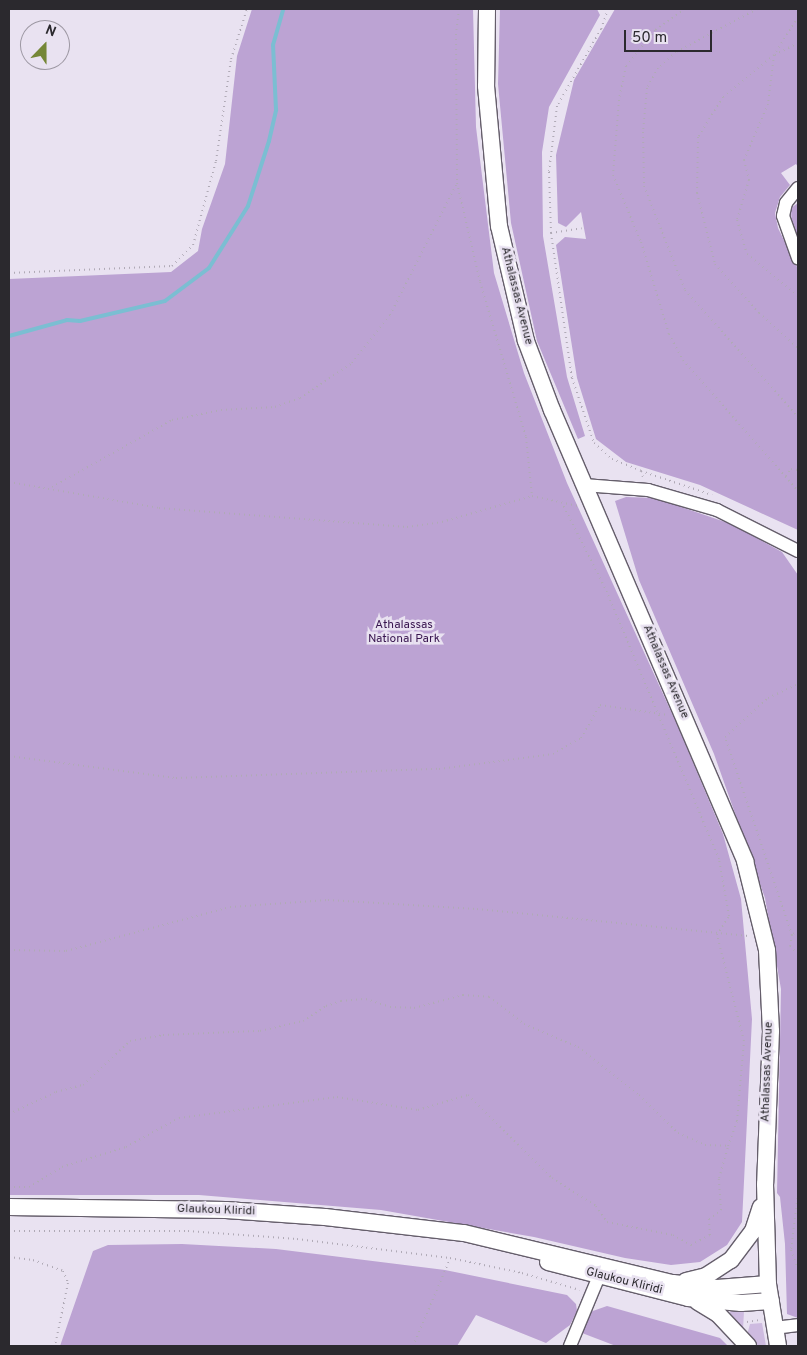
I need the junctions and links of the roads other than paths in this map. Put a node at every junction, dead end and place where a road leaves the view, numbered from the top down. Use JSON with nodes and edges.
{"nodes":[{"id":1,"x":487,"y":9,"type":"edge"},
{"id":2,"x":798,"y":188,"type":"edge"},
{"id":3,"x":798,"y":258,"type":"edge"},
{"id":4,"x":584,"y":485,"type":"junction"},
{"id":5,"x":798,"y":551,"type":"edge"},
{"id":6,"x":765,"y":1184,"type":"junction"},
{"id":7,"x":9,"y":1210,"type":"edge"},
{"id":8,"x":422,"y":1229,"type":"junction"},
{"id":9,"x":599,"y":1276,"type":"junction"},
{"id":10,"x":674,"y":1283,"type":"junction"},
{"id":11,"x":768,"y":1284,"type":"junction"},
{"id":12,"x":688,"y":1298,"type":"junction"},
{"id":13,"x":771,"y":1301,"type":"junction"},
{"id":14,"x":798,"y":1325,"type":"edge"},
{"id":15,"x":774,"y":1328,"type":"junction"},
{"id":16,"x":570,"y":1346,"type":"edge"},
{"id":17,"x":748,"y":1346,"type":"edge"},
{"id":18,"x":778,"y":1346,"type":"edge"}],
"edges":[{"from":1,"to":4,"type":"main road","name":"Athalassas Avenue"},
{"from":2,"to":3,"type":"street"},
{"from":4,"to":5,"type":"street"},
{"from":4,"to":6,"type":"main road","name":"Athalassas Avenue"},
{"from":6,"to":10,"type":"main road"},
{"from":6,"to":11,"type":"main road","name":"Athalassas Avenue"},
{"from":7,"to":8,"type":"main road","name":"Glaukou Kliridi"},
{"from":8,"to":9,"type":"main road","name":"Glaukou Kliridi"},
{"from":8,"to":10,"type":"main road","name":"Glaukou Kliridi"},
{"from":9,"to":12,"type":"main road","name":"Glaukou Kliridi"},
{"from":9,"to":16,"type":"street"},
{"from":10,"to":11,"type":"main road","name":"Glaukou Kliridi"},
{"from":11,"to":13,"type":"main road","name":"Athalassas Avenue"},
{"from":12,"to":13,"type":"main road","name":"Glaukou Kliridi"},
{"from":12,"to":17,"type":"main road"},
{"from":13,"to":15,"type":"main road","name":"Athalassas Avenue"},
{"from":14,"to":15,"type":"street"},
{"from":15,"to":18,"type":"main road","name":"Athalassas Avenue"}]}
